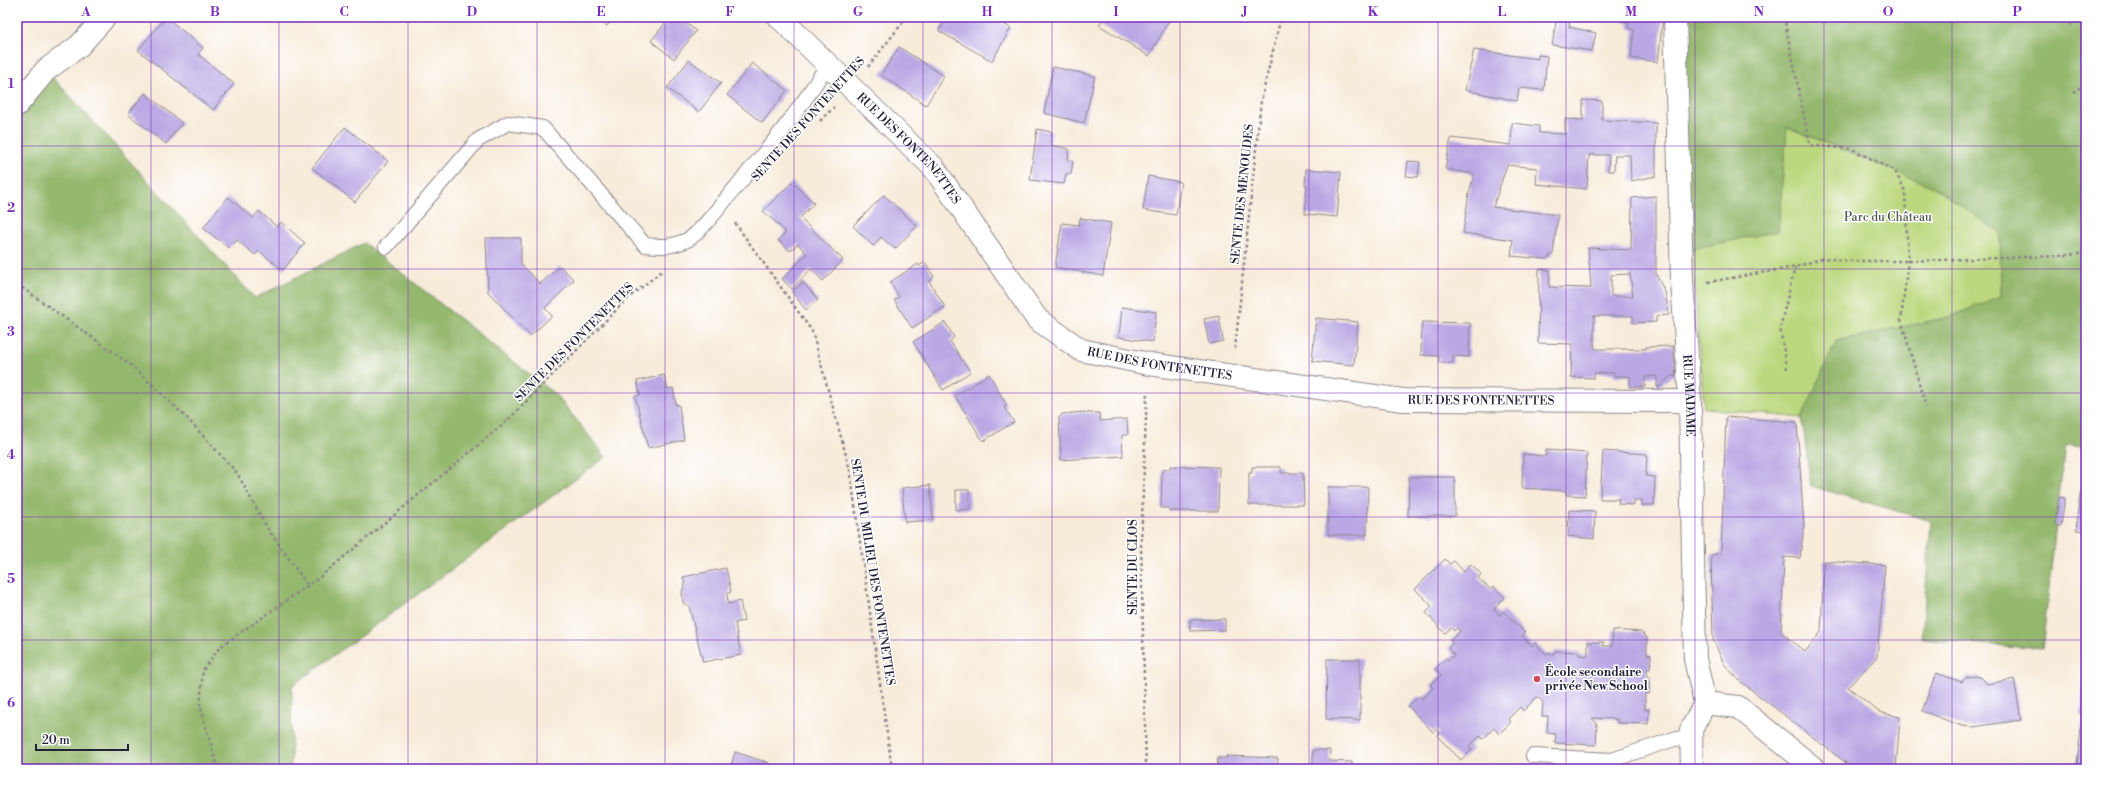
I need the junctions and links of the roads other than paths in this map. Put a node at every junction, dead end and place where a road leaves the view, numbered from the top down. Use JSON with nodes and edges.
{"nodes":[{"id":1,"x":105,"y":17,"type":"edge"},
{"id":2,"x":778,"y":17,"type":"edge"},
{"id":3,"x":1675,"y":17,"type":"edge"},
{"id":4,"x":827,"y":65,"type":"junction"},
{"id":5,"x":17,"y":105,"type":"edge"},
{"id":6,"x":386,"y":247,"type":"dead end"},
{"id":7,"x":1690,"y":400,"type":"junction"},
{"id":8,"x":1705,"y":703,"type":"junction"},
{"id":9,"x":1692,"y":738,"type":"junction"},
{"id":10,"x":1533,"y":756,"type":"dead end"},
{"id":11,"x":1692,"y":769,"type":"edge"},
{"id":12,"x":1815,"y":769,"type":"edge"}],
"edges":[{"from":1,"to":5,"type":"street"},
{"from":2,"to":4,"type":"street","name":"RUE DES FONTENETTES"},
{"from":3,"to":7,"type":"street","name":"RUE MADAME"},
{"from":4,"to":6,"type":"lane"},
{"from":4,"to":7,"type":"street","name":"RUE DES FONTENETTES"},
{"from":7,"to":8,"type":"street","name":"RUE MADAME"},
{"from":8,"to":9,"type":"street"},
{"from":8,"to":12,"type":"street"},
{"from":9,"to":10,"type":"lane"},
{"from":9,"to":11,"type":"street"}]}
